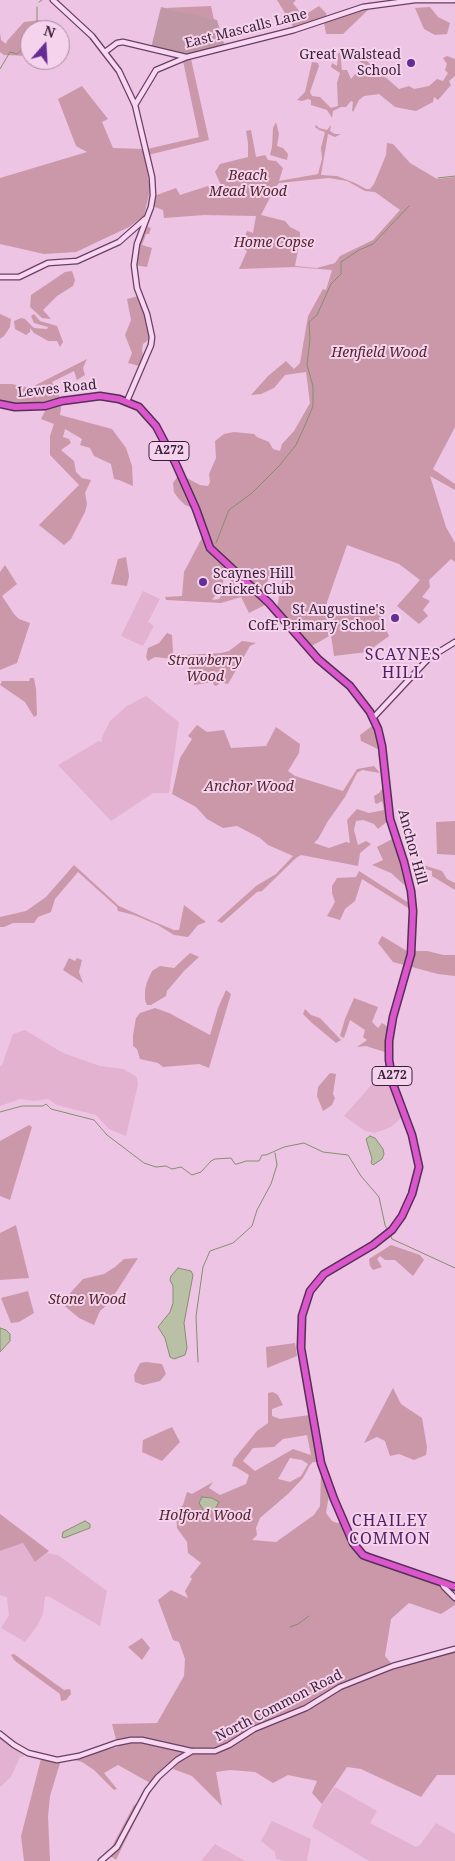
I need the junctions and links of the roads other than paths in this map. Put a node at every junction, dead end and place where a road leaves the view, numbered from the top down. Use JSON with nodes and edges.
{"nodes":[{"id":1,"x":53,"y":0,"type":"edge"},
{"id":2,"x":454,"y":0,"type":"edge"},
{"id":3,"x":105,"y":52,"type":"junction"},
{"id":4,"x":187,"y":57,"type":"junction"},
{"id":5,"x":135,"y":105,"type":"junction"},
{"id":6,"x":146,"y":218,"type":"junction"},
{"id":7,"x":0,"y":277,"type":"edge"},
{"id":8,"x":127,"y":401,"type":"junction"},
{"id":9,"x":0,"y":404,"type":"edge"},
{"id":10,"x":455,"y":642,"type":"edge"},
{"id":11,"x":373,"y":718,"type":"junction"},
{"id":12,"x":442,"y":1583,"type":"junction"},
{"id":13,"x":455,"y":1587,"type":"edge"},
{"id":14,"x":455,"y":1598,"type":"edge"},
{"id":15,"x":455,"y":1649,"type":"edge"},
{"id":16,"x":0,"y":1734,"type":"edge"},
{"id":17,"x":186,"y":1752,"type":"junction"},
{"id":18,"x":100,"y":1861,"type":"edge"}],
"edges":[{"from":1,"to":3,"type":"street"},
{"from":2,"to":4,"type":"street","name":"East Mascalls Lane"},
{"from":3,"to":4,"type":"street","name":"East Mascalls Lane"},
{"from":3,"to":5,"type":"street"},
{"from":4,"to":5,"type":"street"},
{"from":5,"to":6,"type":"street"},
{"from":6,"to":7,"type":"street"},
{"from":6,"to":8,"type":"street"},
{"from":8,"to":9,"type":"highway","name":"Lewes Road","number":"A272"},
{"from":8,"to":11,"type":"highway","name":"Lewes Road","number":"A272"},
{"from":10,"to":11,"type":"street"},
{"from":11,"to":12,"type":"highway","name":"Anchor Hill","number":"A272"},
{"from":12,"to":13,"type":"highway","number":"A272"},
{"from":12,"to":14,"type":"street"},
{"from":15,"to":17,"type":"street","name":"North Common Road"},
{"from":16,"to":17,"type":"street","name":"North Common Road"},
{"from":17,"to":18,"type":"street"}]}
